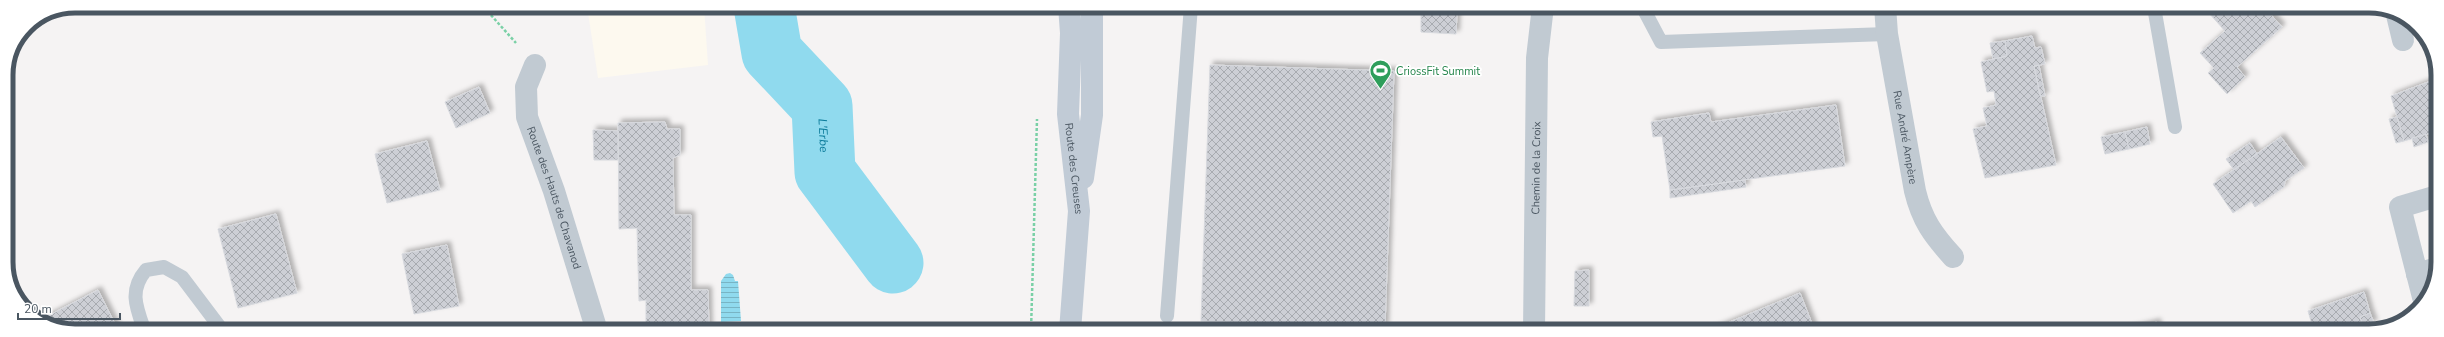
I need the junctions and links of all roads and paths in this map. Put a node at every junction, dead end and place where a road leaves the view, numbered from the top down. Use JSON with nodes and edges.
{"nodes":[{"id":1,"x":489,"y":13,"type":"edge"},
{"id":2,"x":1070,"y":13,"type":"edge"},
{"id":3,"x":1092,"y":13,"type":"edge"},
{"id":4,"x":1190,"y":13,"type":"edge"},
{"id":5,"x":1542,"y":13,"type":"edge"},
{"id":6,"x":1646,"y":13,"type":"edge"},
{"id":7,"x":1886,"y":13,"type":"edge"},
{"id":8,"x":2155,"y":13,"type":"edge"},
{"id":9,"x":2398,"y":21,"type":"edge"},
{"id":10,"x":1887,"y":34,"type":"junction"},
{"id":11,"x":2403,"y":40,"type":"dead end"},
{"id":12,"x":535,"y":65,"type":"joint"},
{"id":13,"x":1038,"y":112,"type":"dead end"},
{"id":14,"x":2175,"y":127,"type":"dead end"},
{"id":15,"x":2431,"y":198,"type":"edge"},
{"id":16,"x":1079,"y":211,"type":"junction"},
{"id":17,"x":1953,"y":257,"type":"dead end"},
{"id":18,"x":2430,"y":270,"type":"edge"},
{"id":19,"x":2417,"y":274,"type":"junction"},
{"id":20,"x":2422,"y":294,"type":"edge"},
{"id":21,"x":1167,"y":316,"type":"dead end"},
{"id":22,"x":142,"y":324,"type":"edge"},
{"id":23,"x":217,"y":324,"type":"edge"},
{"id":24,"x":595,"y":324,"type":"edge"},
{"id":25,"x":1031,"y":324,"type":"edge"},
{"id":26,"x":1071,"y":324,"type":"edge"},
{"id":27,"x":1534,"y":324,"type":"edge"}],
"edges":[{"from":1,"to":12,"type":"path"},
{"from":2,"to":16,"type":"main road","name":"Route des Creuses"},
{"from":3,"to":16,"type":"main road"},
{"from":4,"to":21,"type":"lane"},
{"from":5,"to":27,"type":"street","name":"Chemin de la Croix"},
{"from":6,"to":10,"type":"lane"},
{"from":7,"to":10,"type":"street","name":"Rue André Ampère"},
{"from":8,"to":14,"type":"lane"},
{"from":9,"to":11,"type":"street"},
{"from":10,"to":17,"type":"street","name":"Rue André Ampère"},
{"from":12,"to":24,"type":"street","name":"Route des Hauts de Chavanod"},
{"from":13,"to":25,"type":"path"},
{"from":15,"to":19,"type":"street"},
{"from":16,"to":26,"type":"main road","name":"Route des Creuses"},
{"from":18,"to":19,"type":"street"},
{"from":19,"to":20,"type":"street"},
{"from":22,"to":23,"type":"lane"}]}
